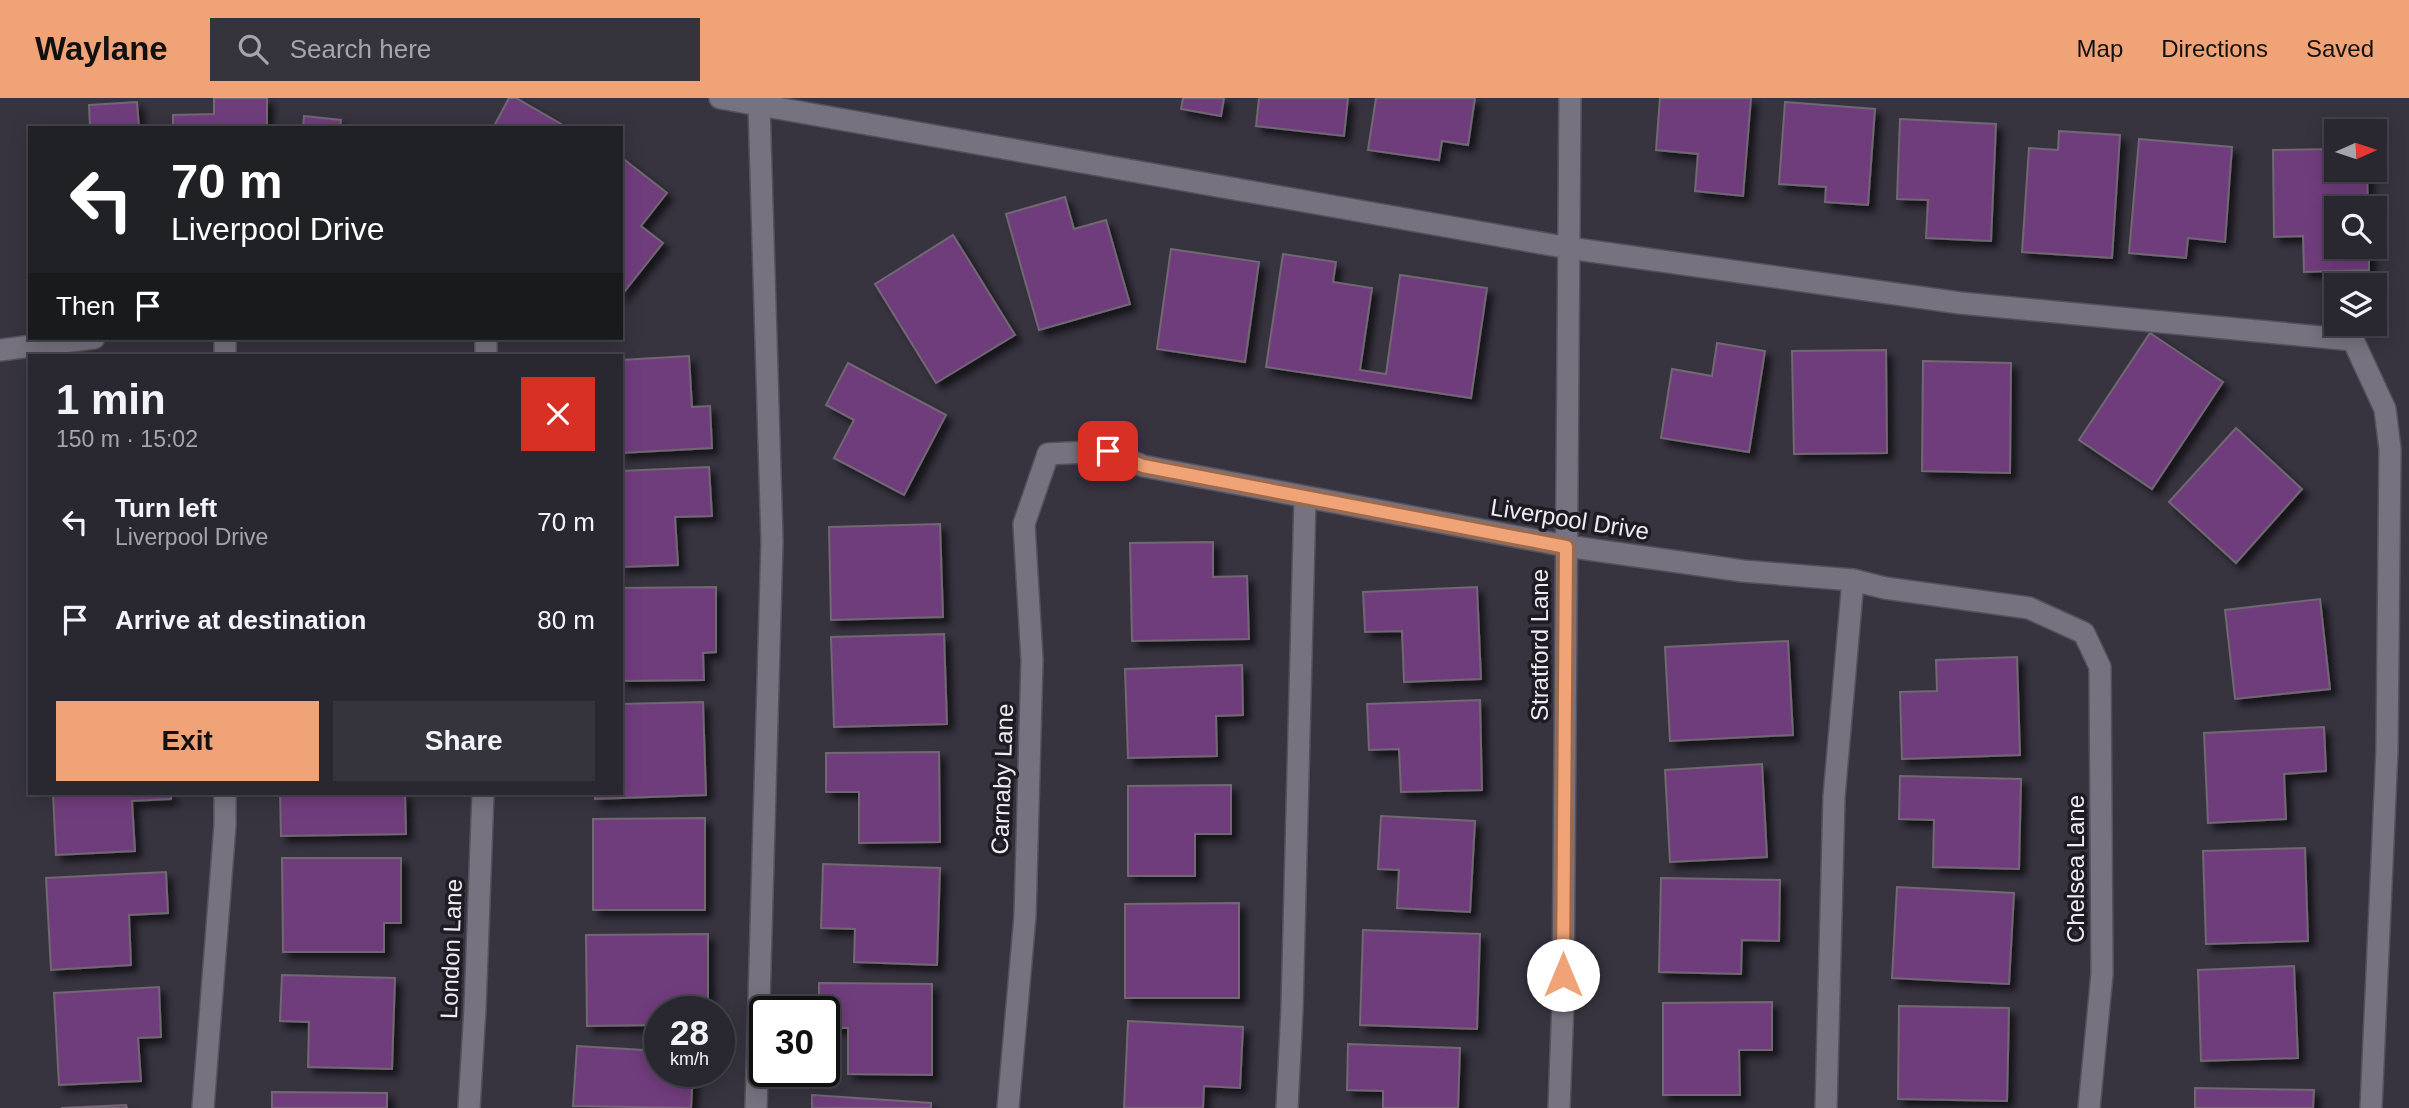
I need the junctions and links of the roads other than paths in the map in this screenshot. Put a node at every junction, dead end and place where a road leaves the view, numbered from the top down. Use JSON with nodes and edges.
{"nodes":[{"id":1,"x":720,"y":98,"type":"edge"},
{"id":2,"x":1570,"y":98,"type":"edge"},
{"id":3,"x":758,"y":105,"type":"junction"},
{"id":4,"x":1569,"y":248,"type":"junction"},
{"id":5,"x":78,"y":340,"type":"edge"},
{"id":6,"x":0,"y":350,"type":"edge"},
{"id":7,"x":1048,"y":454,"type":"joint"},
{"id":8,"x":1305,"y":498,"type":"junction"},
{"id":9,"x":1566,"y":547,"type":"junction"},
{"id":10,"x":1853,"y":580,"type":"junction"},
{"id":11,"x":2084,"y":633,"type":"joint"},
{"id":12,"x":225,"y":795,"type":"edge"},
{"id":13,"x":483,"y":795,"type":"edge"},
{"id":14,"x":203,"y":1108,"type":"edge"},
{"id":15,"x":469,"y":1108,"type":"edge"},
{"id":16,"x":757,"y":1108,"type":"edge"},
{"id":17,"x":1008,"y":1108,"type":"edge"},
{"id":18,"x":1287,"y":1108,"type":"edge"},
{"id":19,"x":1559,"y":1108,"type":"edge"},
{"id":20,"x":1826,"y":1108,"type":"edge"},
{"id":21,"x":2089,"y":1108,"type":"edge"},
{"id":22,"x":2371,"y":1108,"type":"edge"}],
"edges":[{"from":1,"to":3,"type":"street"},
{"from":2,"to":4,"type":"street","name":"Stratford Lane"},
{"from":3,"to":4,"type":"street"},
{"from":3,"to":16,"type":"street"},
{"from":4,"to":9,"type":"street","name":"Stratford Lane"},
{"from":4,"to":22,"type":"street"},
{"from":5,"to":6,"type":"street"},
{"from":7,"to":8,"type":"street","name":"Liverpool Drive"},
{"from":7,"to":17,"type":"street","name":"Carnaby Lane"},
{"from":8,"to":9,"type":"street","name":"Liverpool Drive"},
{"from":8,"to":18,"type":"street"},
{"from":9,"to":10,"type":"street","name":"Liverpool Drive"},
{"from":9,"to":19,"type":"street","name":"Stratford Lane"},
{"from":10,"to":11,"type":"street","name":"Liverpool Drive"},
{"from":10,"to":20,"type":"street"},
{"from":11,"to":21,"type":"street","name":"Chelsea Lane"},
{"from":12,"to":14,"type":"street"},
{"from":13,"to":15,"type":"street","name":"London Lane"}]}
